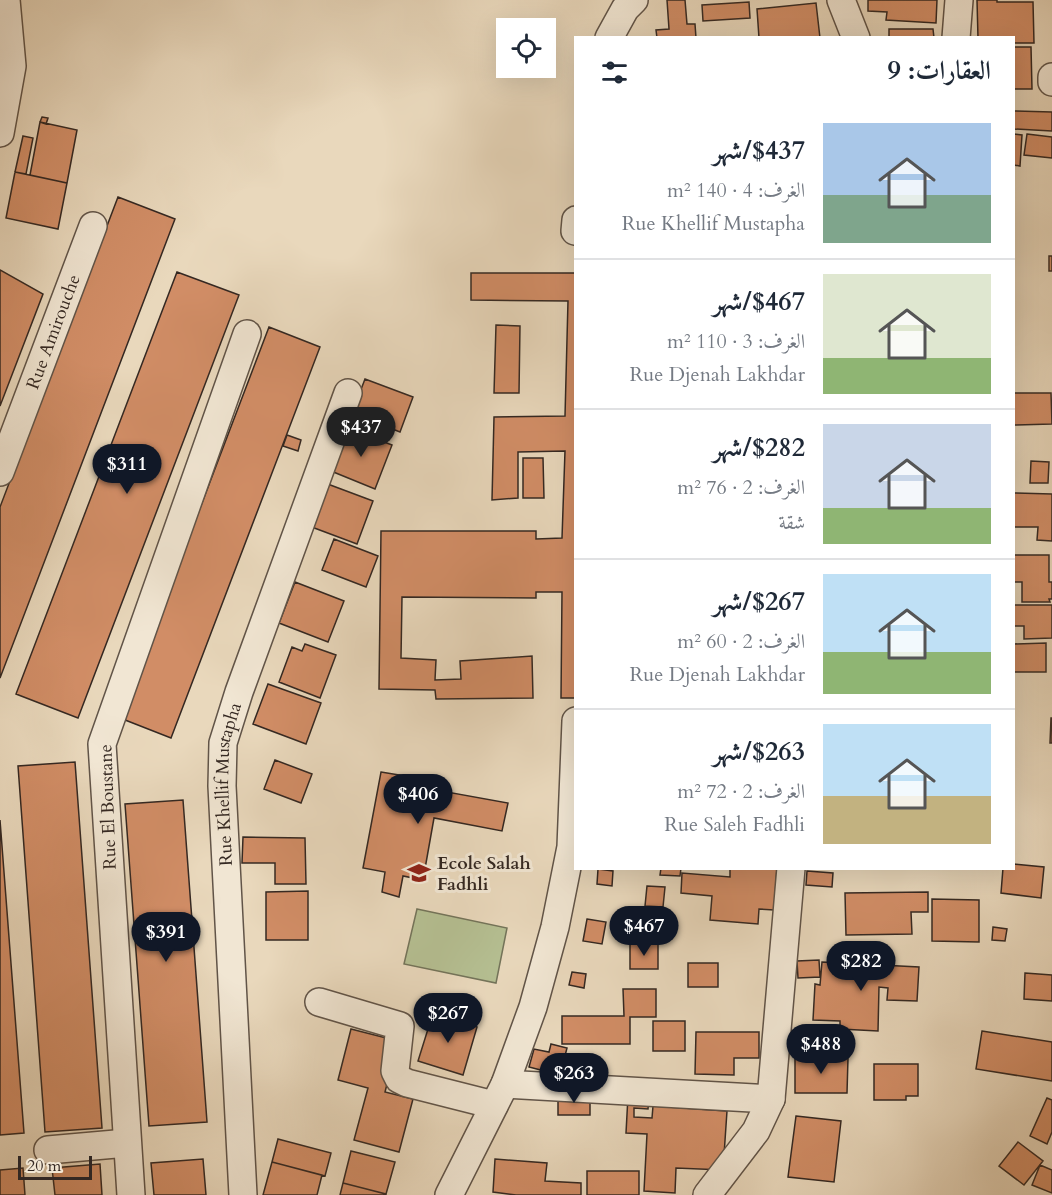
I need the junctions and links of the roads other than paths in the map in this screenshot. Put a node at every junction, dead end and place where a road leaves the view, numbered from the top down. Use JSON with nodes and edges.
{"nodes":[{"id":1,"x":6,"y":0,"type":"edge"},
{"id":2,"x":634,"y":0,"type":"edge"},
{"id":3,"x":841,"y":0,"type":"edge"},
{"id":4,"x":959,"y":0,"type":"edge"},
{"id":5,"x":610,"y":36,"type":"edge"},
{"id":6,"x":855,"y":36,"type":"edge"},
{"id":7,"x":956,"y":36,"type":"edge"},
{"id":8,"x":0,"y":134,"type":"edge"},
{"id":9,"x":93,"y":226,"type":"dead end"},
{"id":10,"x":247,"y":334,"type":"dead end"},
{"id":11,"x":348,"y":393,"type":"dead end"},
{"id":12,"x":0,"y":472,"type":"edge"},
{"id":13,"x":574,"y":771,"type":"edge"},
{"id":14,"x":791,"y":870,"type":"edge"},
{"id":15,"x":319,"y":1002,"type":"dead end"},
{"id":16,"x":500,"y":1094,"type":"junction"},
{"id":17,"x":771,"y":1099,"type":"junction"},
{"id":18,"x":127,"y":1143,"type":"junction"},
{"id":19,"x":48,"y":1150,"type":"dead end"},
{"id":20,"x":131,"y":1195,"type":"edge"},
{"id":21,"x":243,"y":1195,"type":"edge"},
{"id":22,"x":449,"y":1195,"type":"edge"},
{"id":23,"x":707,"y":1195,"type":"edge"}],
"edges":[{"from":1,"to":8,"type":"street"},
{"from":2,"to":5,"type":"street"},
{"from":3,"to":6,"type":"street"},
{"from":4,"to":7,"type":"street"},
{"from":9,"to":12,"type":"street","name":"Rue Amirouche"},
{"from":10,"to":18,"type":"street","name":"Rue El Boustane"},
{"from":11,"to":21,"type":"street","name":"Rue Khellif Mustapha"},
{"from":13,"to":16,"type":"street"},
{"from":14,"to":17,"type":"street"},
{"from":15,"to":16,"type":"street"},
{"from":16,"to":17,"type":"street"},
{"from":16,"to":22,"type":"street"},
{"from":17,"to":23,"type":"street"},
{"from":18,"to":19,"type":"street"},
{"from":18,"to":20,"type":"street","name":"Rue El Boustane"}]}
